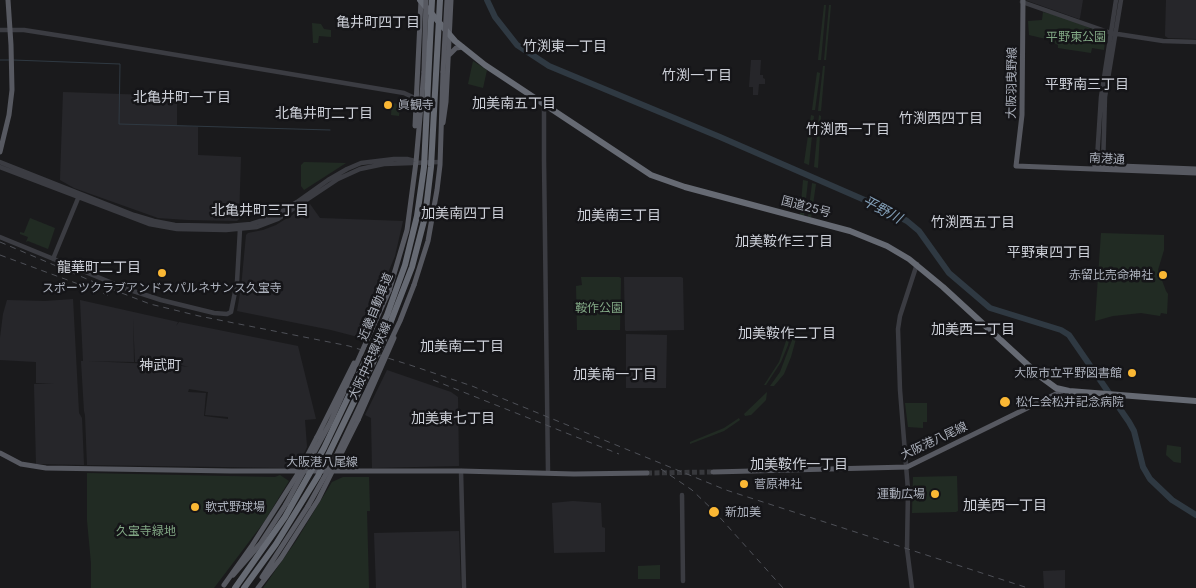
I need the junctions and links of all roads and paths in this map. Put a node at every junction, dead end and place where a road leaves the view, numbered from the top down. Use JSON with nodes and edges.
{"nodes":[{"id":1,"x":8,"y":0,"type":"edge"},
{"id":2,"x":422,"y":0,"type":"edge"},
{"id":3,"x":432,"y":0,"type":"edge"},
{"id":4,"x":440,"y":0,"type":"edge"},
{"id":5,"x":447,"y":0,"type":"edge"},
{"id":6,"x":451,"y":0,"type":"edge"},
{"id":7,"x":1116,"y":0,"type":"edge"},
{"id":8,"x":1121,"y":0,"type":"edge"},
{"id":9,"x":1022,"y":1,"type":"edge"},
{"id":10,"x":436,"y":19,"type":"junction"},
{"id":11,"x":0,"y":30,"type":"edge"},
{"id":12,"x":10,"y":30,"type":"junction"},
{"id":13,"x":1114,"y":33,"type":"junction"},
{"id":14,"x":450,"y":35,"type":"junction"},
{"id":15,"x":420,"y":41,"type":"junction"},
{"id":16,"x":1196,"y":42,"type":"edge"},
{"id":17,"x":463,"y":47,"type":"junction"},
{"id":18,"x":449,"y":55,"type":"junction"},
{"id":19,"x":417,"y":99,"type":"junction"},
{"id":20,"x":546,"y":106,"type":"junction"},
{"id":21,"x":441,"y":130,"type":"junction"},
{"id":22,"x":417,"y":147,"type":"junction"},
{"id":23,"x":0,"y":152,"type":"edge"},
{"id":24,"x":0,"y":162,"type":"edge"},
{"id":25,"x":416,"y":162,"type":"junction"},
{"id":26,"x":440,"y":162,"type":"junction"},
{"id":27,"x":1017,"y":165,"type":"joint"},
{"id":28,"x":0,"y":167,"type":"edge"},
{"id":29,"x":1094,"y":167,"type":"junction"},
{"id":30,"x":1103,"y":167,"type":"junction"},
{"id":31,"x":1196,"y":171,"type":"edge"},
{"id":32,"x":79,"y":195,"type":"junction"},
{"id":33,"x":240,"y":228,"type":"junction"},
{"id":34,"x":0,"y":237,"type":"edge"},
{"id":35,"x":53,"y":259,"type":"junction"},
{"id":36,"x":917,"y":264,"type":"junction"},
{"id":37,"x":380,"y":315,"type":"junction"},
{"id":38,"x":400,"y":321,"type":"junction"},
{"id":39,"x":1064,"y":390,"type":"junction"},
{"id":40,"x":1196,"y":401,"type":"edge"},
{"id":41,"x":0,"y":453,"type":"edge"},
{"id":42,"x":907,"y":468,"type":"junction"},
{"id":43,"x":461,"y":471,"type":"junction"},
{"id":44,"x":299,"y":472,"type":"junction"},
{"id":45,"x":333,"y":472,"type":"junction"},
{"id":46,"x":548,"y":472,"type":"junction"},
{"id":47,"x":713,"y":472,"type":"tunnel mouth"},
{"id":48,"x":647,"y":473,"type":"tunnel mouth"},
{"id":49,"x":682,"y":495,"type":"dead end"},
{"id":50,"x":683,"y":580,"type":"dead end"},
{"id":51,"x":222,"y":586,"type":"edge"},
{"id":52,"x":235,"y":588,"type":"edge"},
{"id":53,"x":244,"y":588,"type":"edge"},
{"id":54,"x":256,"y":588,"type":"edge"},
{"id":55,"x":464,"y":588,"type":"edge"},
{"id":56,"x":912,"y":588,"type":"edge"}],
"edges":[{"from":1,"to":12,"type":"main road"},
{"from":2,"to":10,"type":"highway","name":"国道25号"},
{"from":2,"to":15,"type":"main road","name":"大阪中央環状線"},
{"from":2,"to":22,"type":"main road","name":"大阪中央環状線","bridge":true},
{"from":3,"to":52,"type":"highway","name":"近畿自動車道","bridge":true},
{"from":4,"to":53,"type":"highway","name":"近畿自動車道","bridge":true},
{"from":5,"to":21,"type":"main road","name":"大阪中央環状線","bridge":true},
{"from":6,"to":10,"type":"main road"},
{"from":6,"to":14,"type":"main road"},
{"from":7,"to":13,"type":"street"},
{"from":8,"to":13,"type":"street"},
{"from":9,"to":13,"type":"street"},
{"from":9,"to":27,"type":"main road","name":"大阪羽曳野線"},
{"from":10,"to":14,"type":"highway","name":"国道25号"},
{"from":10,"to":15,"type":"main road"},
{"from":11,"to":12,"type":"street"},
{"from":12,"to":19,"type":"street"},
{"from":12,"to":23,"type":"main road"},
{"from":13,"to":16,"type":"street"},
{"from":13,"to":29,"type":"street"},
{"from":13,"to":30,"type":"street"},
{"from":14,"to":17,"type":"highway","name":"国道25号"},
{"from":14,"to":18,"type":"main road"},
{"from":15,"to":19,"type":"main road","name":"大阪中央環状線"},
{"from":17,"to":18,"type":"main road"},
{"from":17,"to":20,"type":"highway","name":"国道25号"},
{"from":18,"to":21,"type":"main road"},
{"from":19,"to":22,"type":"main road","name":"大阪中央環状線"},
{"from":20,"to":36,"type":"highway","name":"国道25号"},
{"from":20,"to":46,"type":"street"},
{"from":21,"to":26,"type":"main road","name":"大阪中央環状線"},
{"from":22,"to":25,"type":"main road","name":"大阪中央環状線"},
{"from":24,"to":32,"type":"street"},
{"from":25,"to":26,"type":"street"},
{"from":25,"to":33,"type":"street"},
{"from":25,"to":37,"type":"main road","name":"大阪中央環状線","bridge":true},
{"from":26,"to":38,"type":"main road","name":"大阪中央環状線","bridge":true},
{"from":27,"to":29,"type":"main road","name":"南港通"},
{"from":28,"to":32,"type":"street"},
{"from":29,"to":30,"type":"main road","name":"南港通"},
{"from":30,"to":31,"type":"main road","name":"南港通"},
{"from":32,"to":33,"type":"street"},
{"from":32,"to":35,"type":"street"},
{"from":33,"to":35,"type":"street"},
{"from":34,"to":35,"type":"street"},
{"from":36,"to":39,"type":"highway","name":"国道25号"},
{"from":36,"to":42,"type":"street"},
{"from":37,"to":44,"type":"main road","bridge":true},
{"from":37,"to":51,"type":"main road","name":"大阪中央環状線","bridge":true},
{"from":38,"to":45,"type":"main road","bridge":true},
{"from":38,"to":54,"type":"main road","name":"大阪中央環状線","bridge":true},
{"from":39,"to":40,"type":"highway","name":"国道25号"},
{"from":39,"to":42,"type":"main road","name":"大阪港八尾線"},
{"from":41,"to":44,"type":"main road","name":"大阪港八尾線"},
{"from":42,"to":47,"type":"main road","name":"大阪港八尾線"},
{"from":42,"to":56,"type":"street"},
{"from":43,"to":45,"type":"main road","name":"大阪港八尾線"},
{"from":43,"to":46,"type":"main road","name":"大阪港八尾線"},
{"from":43,"to":55,"type":"street"},
{"from":44,"to":45,"type":"main road","name":"大阪港八尾線"},
{"from":44,"to":51,"type":"main road"},
{"from":45,"to":54,"type":"main road"},
{"from":46,"to":48,"type":"main road","name":"大阪港八尾線"},
{"from":49,"to":50,"type":"street"}]}
